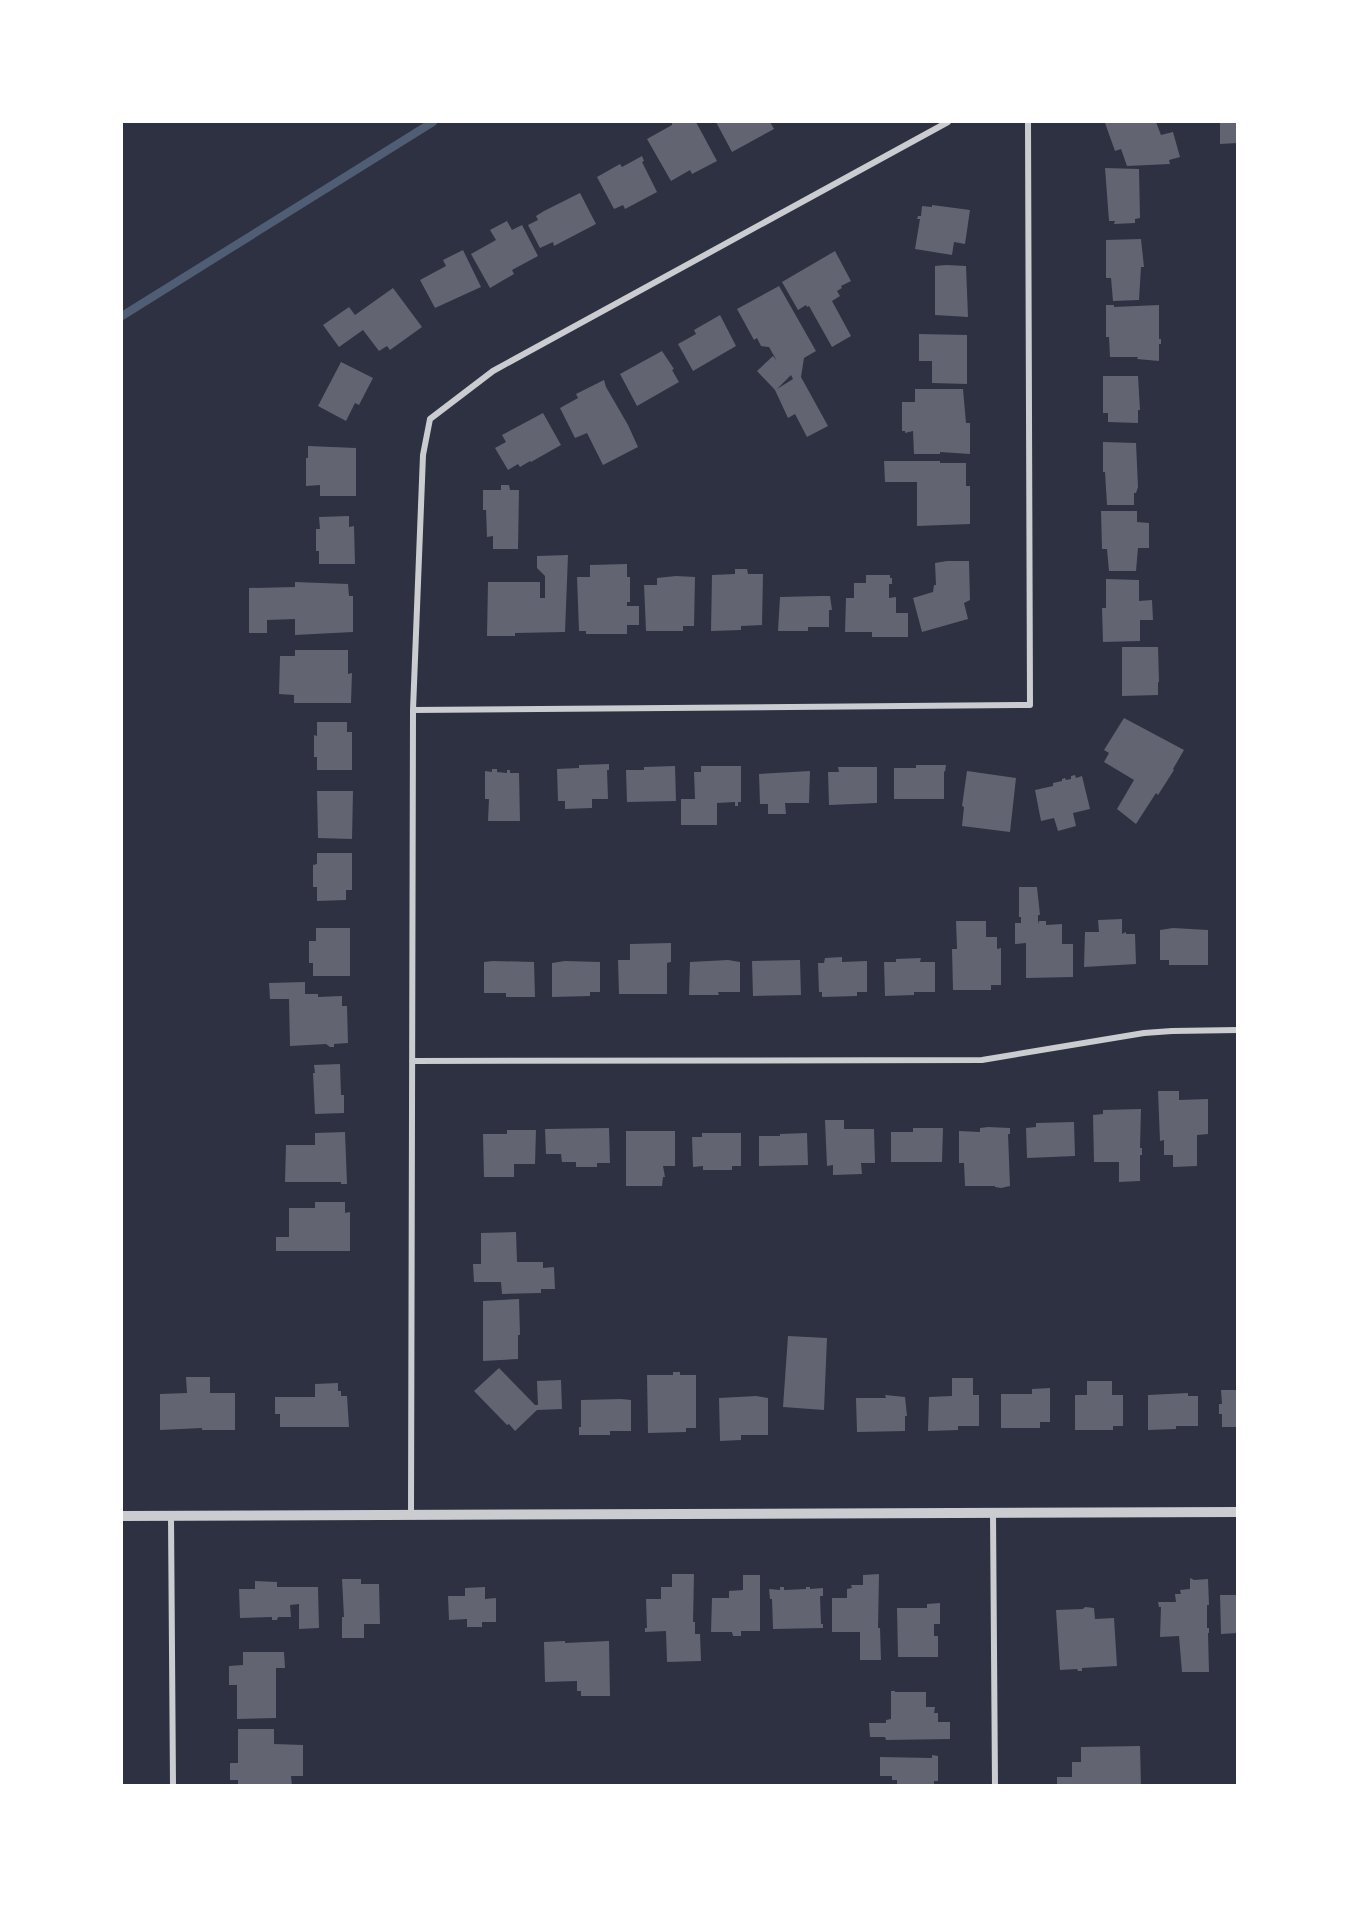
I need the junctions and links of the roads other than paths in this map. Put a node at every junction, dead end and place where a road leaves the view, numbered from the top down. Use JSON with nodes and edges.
{"nodes":[{"id":1,"x":948,"y":122,"type":"edge"},
{"id":2,"x":1028,"y":122,"type":"edge"},
{"id":3,"x":413,"y":710,"type":"junction"},
{"id":4,"x":1238,"y":1030,"type":"edge"},
{"id":5,"x":412,"y":1061,"type":"junction"},
{"id":6,"x":1238,"y":1512,"type":"edge"},
{"id":7,"x":993,"y":1513,"type":"junction"},
{"id":8,"x":411,"y":1515,"type":"junction"},
{"id":9,"x":122,"y":1516,"type":"edge"},
{"id":10,"x":171,"y":1516,"type":"junction"},
{"id":11,"x":173,"y":1785,"type":"edge"},
{"id":12,"x":996,"y":1785,"type":"edge"}],
"edges":[{"from":1,"to":3,"type":"street"},
{"from":2,"to":3,"type":"street"},
{"from":3,"to":5,"type":"street"},
{"from":4,"to":5,"type":"street"},
{"from":5,"to":8,"type":"street"},
{"from":6,"to":7,"type":"street"},
{"from":7,"to":8,"type":"street"},
{"from":7,"to":12,"type":"street"},
{"from":8,"to":10,"type":"street"},
{"from":9,"to":10,"type":"street"},
{"from":10,"to":11,"type":"street"}]}
